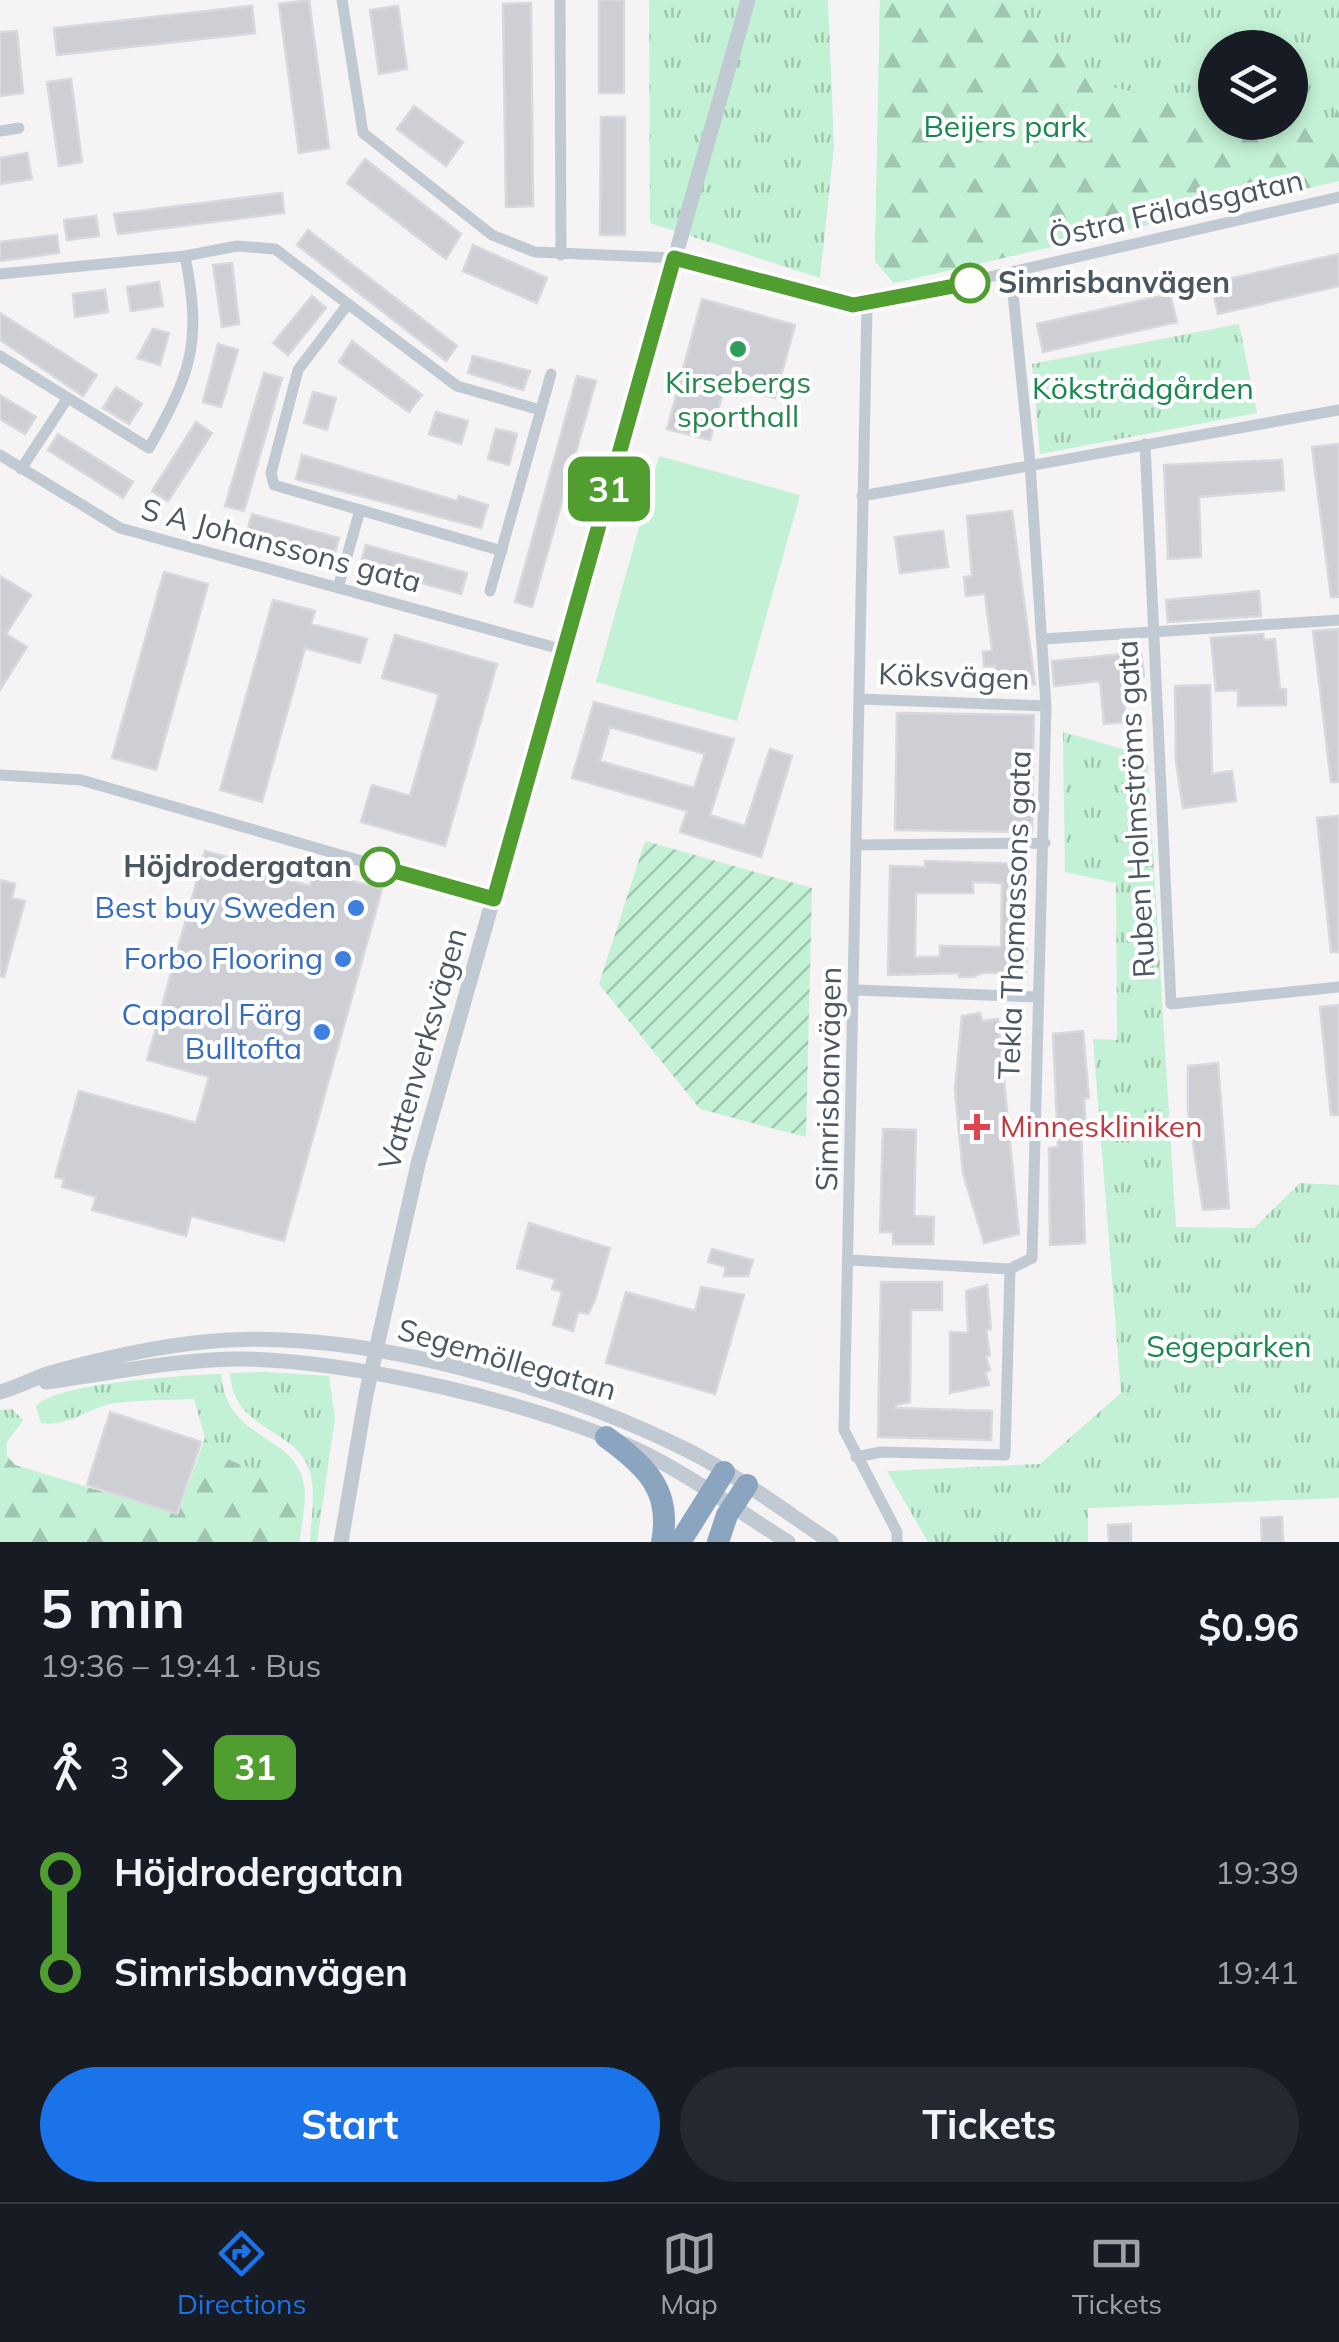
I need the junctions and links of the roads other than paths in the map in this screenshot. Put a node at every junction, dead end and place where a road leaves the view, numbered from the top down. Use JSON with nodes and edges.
{"nodes":[{"id":1,"x":342,"y":0,"type":"edge"},
{"id":2,"x":560,"y":0,"type":"edge"},
{"id":3,"x":748,"y":0,"type":"edge"},
{"id":4,"x":19,"y":128,"type":"dead end"},
{"id":5,"x":0,"y":131,"type":"edge"},
{"id":6,"x":1339,"y":197,"type":"edge"},
{"id":7,"x":561,"y":255,"type":"junction"},
{"id":8,"x":185,"y":256,"type":"junction"},
{"id":9,"x":674,"y":258,"type":"junction"},
{"id":10,"x":0,"y":274,"type":"edge"},
{"id":11,"x":1012,"y":274,"type":"junction"},
{"id":12,"x":348,"y":304,"type":"junction"},
{"id":13,"x":867,"y":304,"type":"junction"},
{"id":14,"x":0,"y":356,"type":"edge"},
{"id":15,"x":551,"y":374,"type":"dead end"},
{"id":16,"x":67,"y":399,"type":"junction"},
{"id":17,"x":540,"y":410,"type":"junction"},
{"id":18,"x":1339,"y":410,"type":"edge"},
{"id":19,"x":1146,"y":444,"type":"junction"},
{"id":20,"x":0,"y":455,"type":"edge"},
{"id":21,"x":1030,"y":463,"type":"junction"},
{"id":22,"x":21,"y":469,"type":"junction"},
{"id":23,"x":862,"y":496,"type":"junction"},
{"id":24,"x":360,"y":510,"type":"junction"},
{"id":25,"x":502,"y":551,"type":"junction"},
{"id":26,"x":338,"y":588,"type":"junction"},
{"id":27,"x":490,"y":591,"type":"dead end"},
{"id":28,"x":1339,"y":620,"type":"edge"},
{"id":29,"x":1151,"y":634,"type":"junction"},
{"id":30,"x":1044,"y":639,"type":"junction"},
{"id":31,"x":564,"y":650,"type":"junction"},
{"id":32,"x":860,"y":699,"type":"junction"},
{"id":33,"x":1046,"y":706,"type":"junction"},
{"id":34,"x":0,"y":775,"type":"edge"},
{"id":35,"x":1046,"y":843,"type":"junction"},
{"id":36,"x":857,"y":845,"type":"junction"},
{"id":37,"x":494,"y":899,"type":"junction"},
{"id":38,"x":1339,"y":988,"type":"edge"},
{"id":39,"x":856,"y":990,"type":"junction"},
{"id":40,"x":1038,"y":997,"type":"junction"},
{"id":41,"x":850,"y":1260,"type":"junction"},
{"id":42,"x":1010,"y":1269,"type":"junction"},
{"id":43,"x":376,"y":1351,"type":"junction"},
{"id":44,"x":370,"y":1375,"type":"junction"},
{"id":45,"x":22,"y":1386,"type":"junction"},
{"id":46,"x":0,"y":1392,"type":"edge"},
{"id":47,"x":606,"y":1437,"type":"junction"},
{"id":48,"x":856,"y":1458,"type":"junction"},
{"id":49,"x":724,"y":1472,"type":"junction"},
{"id":50,"x":747,"y":1485,"type":"junction"},
{"id":51,"x":712,"y":1493,"type":"junction"},
{"id":52,"x":733,"y":1507,"type":"junction"},
{"id":53,"x":341,"y":1542,"type":"edge"},
{"id":54,"x":662,"y":1542,"type":"edge"},
{"id":55,"x":680,"y":1542,"type":"edge"},
{"id":56,"x":718,"y":1542,"type":"edge"},
{"id":57,"x":788,"y":1542,"type":"edge"},
{"id":58,"x":831,"y":1542,"type":"edge"},
{"id":59,"x":897,"y":1542,"type":"edge"}],
"edges":[{"from":1,"to":7,"type":"street","name":"Östra Fäladsgatan"},
{"from":2,"to":7,"type":"street"},
{"from":3,"to":9,"type":"street","name":"Vattenverksvägen"},
{"from":4,"to":5,"type":"street"},
{"from":6,"to":11,"type":"street","name":"Östra Fäladsgatan"},
{"from":7,"to":9,"type":"street","name":"Östra Fäladsgatan"},
{"from":8,"to":10,"type":"street"},
{"from":8,"to":12,"type":"street"},
{"from":8,"to":16,"type":"street"},
{"from":9,"to":13,"type":"street","name":"Östra Fäladsgatan"},
{"from":9,"to":31,"type":"street","name":"Vattenverksvägen"},
{"from":11,"to":13,"type":"street","name":"Östra Fäladsgatan"},
{"from":11,"to":21,"type":"street","name":"Tekla Thomassons gata"},
{"from":12,"to":17,"type":"street"},
{"from":12,"to":24,"type":"street"},
{"from":13,"to":23,"type":"street","name":"Simrisbanvägen"},
{"from":14,"to":16,"type":"street"},
{"from":15,"to":17,"type":"street"},
{"from":16,"to":22,"type":"street"},
{"from":17,"to":25,"type":"street"},
{"from":18,"to":19,"type":"street"},
{"from":19,"to":21,"type":"street"},
{"from":19,"to":29,"type":"street","name":"Ruben Holmströms gata"},
{"from":20,"to":22,"type":"street","name":"S A Johanssons gata"},
{"from":21,"to":23,"type":"street"},
{"from":21,"to":30,"type":"street","name":"Tekla Thomassons gata"},
{"from":22,"to":26,"type":"street","name":"S A Johanssons gata"},
{"from":23,"to":32,"type":"street","name":"Simrisbanvägen"},
{"from":24,"to":25,"type":"street"},
{"from":24,"to":26,"type":"street"},
{"from":25,"to":27,"type":"street"},
{"from":26,"to":31,"type":"street","name":"S A Johanssons gata"},
{"from":28,"to":29,"type":"street"},
{"from":29,"to":30,"type":"street"},
{"from":29,"to":38,"type":"street","name":"Ruben Holmströms gata"},
{"from":30,"to":33,"type":"street","name":"Tekla Thomassons gata"},
{"from":31,"to":37,"type":"street","name":"Vattenverksvägen"},
{"from":32,"to":33,"type":"street","name":"Köksvägen"},
{"from":32,"to":36,"type":"street","name":"Simrisbanvägen"},
{"from":33,"to":35,"type":"street","name":"Tekla Thomassons gata"},
{"from":34,"to":37,"type":"street"},
{"from":35,"to":36,"type":"street"},
{"from":35,"to":40,"type":"street","name":"Tekla Thomassons gata"},
{"from":36,"to":39,"type":"street","name":"Simrisbanvägen"},
{"from":37,"to":43,"type":"street","name":"Vattenverksvägen"},
{"from":39,"to":40,"type":"street"},
{"from":39,"to":41,"type":"street","name":"Simrisbanvägen"},
{"from":40,"to":42,"type":"street","name":"Tekla Thomassons gata"},
{"from":41,"to":42,"type":"street"},
{"from":41,"to":48,"type":"street","name":"Simrisbanvägen"},
{"from":42,"to":48,"type":"street"},
{"from":43,"to":44,"type":"street","name":"Vattenverksvägen"},
{"from":43,"to":45,"type":"street","name":"Segemöllegatan"},
{"from":43,"to":49,"type":"street","name":"Segemöllegatan"},
{"from":44,"to":45,"type":"street","name":"Segemöllegatan"},
{"from":44,"to":47,"type":"street","name":"Segemöllegatan"},
{"from":44,"to":53,"type":"street","name":"Vattenverksvägen"},
{"from":45,"to":46,"type":"street"},
{"from":47,"to":51,"type":"street","name":"Segemöllegatan"},
{"from":47,"to":54,"type":"highway"},
{"from":48,"to":59,"type":"street","name":"Simrisbanvägen"},
{"from":49,"to":50,"type":"street","name":"Segemöllegatan"},
{"from":49,"to":51,"type":"highway"},
{"from":50,"to":52,"type":"highway"},
{"from":50,"to":58,"type":"street","name":"Segemöllegatan"},
{"from":51,"to":52,"type":"street","name":"Segemöllegatan"},
{"from":51,"to":55,"type":"highway"},
{"from":52,"to":56,"type":"highway"},
{"from":52,"to":57,"type":"street","name":"Segemöllegatan"}]}
